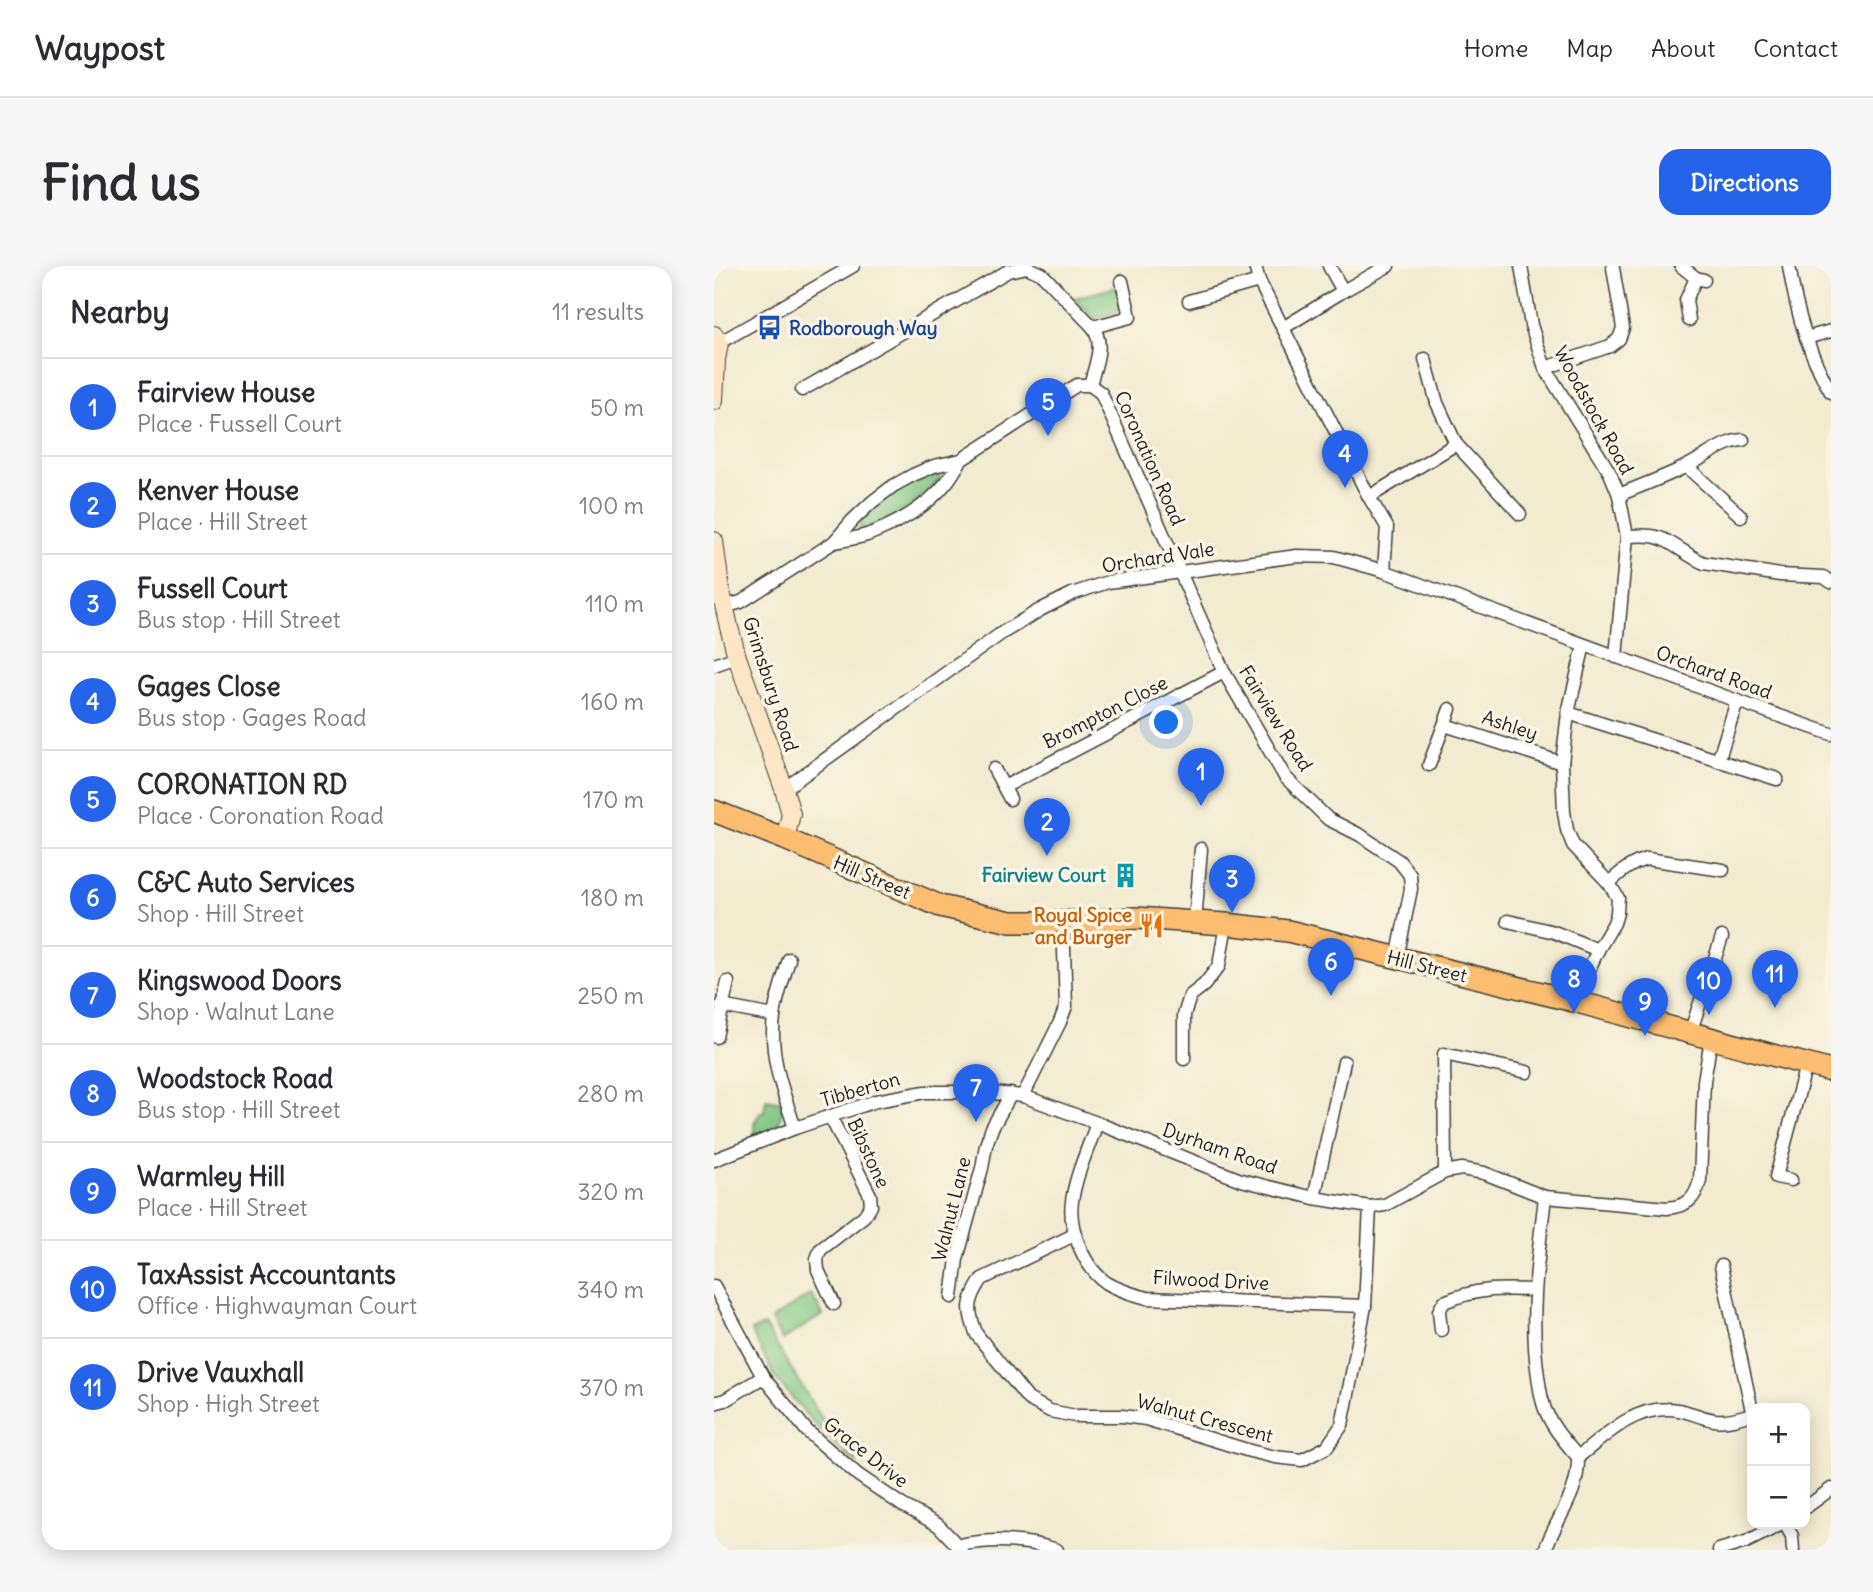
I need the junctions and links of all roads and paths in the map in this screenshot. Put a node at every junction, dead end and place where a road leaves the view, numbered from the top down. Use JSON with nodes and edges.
{"nodes":[{"id":1,"x":853,"y":266,"type":"edge"},
{"id":2,"x":1255,"y":266,"type":"edge"},
{"id":3,"x":1329,"y":266,"type":"edge"},
{"id":4,"x":1388,"y":266,"type":"edge"},
{"id":5,"x":1521,"y":266,"type":"edge"},
{"id":6,"x":1681,"y":266,"type":"edge"},
{"id":7,"x":1788,"y":266,"type":"edge"},
{"id":8,"x":1613,"y":268,"type":"dead end"},
{"id":9,"x":1122,"y":281,"type":"dead end"},
{"id":10,"x":1259,"y":281,"type":"junction"},
{"id":11,"x":1343,"y":291,"type":"junction"},
{"id":12,"x":1189,"y":301,"type":"dead end"},
{"id":13,"x":1689,"y":320,"type":"dead end"},
{"id":14,"x":1093,"y":327,"type":"junction"},
{"id":15,"x":1283,"y":328,"type":"junction"},
{"id":16,"x":1831,"y":331,"type":"edge"},
{"id":17,"x":716,"y":338,"type":"edge"},
{"id":18,"x":1806,"y":338,"type":"junction"},
{"id":19,"x":1425,"y":359,"type":"dead end"},
{"id":20,"x":1545,"y":368,"type":"junction"},
{"id":21,"x":1090,"y":384,"type":"junction"},
{"id":22,"x":802,"y":390,"type":"dead end"},
{"id":23,"x":1831,"y":392,"type":"edge"},
{"id":24,"x":714,"y":401,"type":"edge"},
{"id":25,"x":1743,"y":440,"type":"dead end"},
{"id":26,"x":1456,"y":444,"type":"junction"},
{"id":27,"x":961,"y":460,"type":"junction"},
{"id":28,"x":1687,"y":467,"type":"junction"},
{"id":29,"x":1619,"y":495,"type":"junction"},
{"id":30,"x":1369,"y":497,"type":"junction"},
{"id":31,"x":1520,"y":514,"type":"dead end"},
{"id":32,"x":1741,"y":516,"type":"dead end"},
{"id":33,"x":1626,"y":536,"type":"junction"},
{"id":34,"x":714,"y":541,"type":"edge"},
{"id":35,"x":834,"y":542,"type":"junction"},
{"id":36,"x":1384,"y":570,"type":"junction"},
{"id":37,"x":1180,"y":572,"type":"junction"},
{"id":38,"x":1831,"y":582,"type":"edge"},
{"id":39,"x":724,"y":607,"type":"junction"},
{"id":40,"x":1584,"y":645,"type":"junction"},
{"id":41,"x":737,"y":657,"type":"junction"},
{"id":42,"x":1616,"y":657,"type":"junction"},
{"id":43,"x":714,"y":665,"type":"edge"},
{"id":44,"x":1224,"y":672,"type":"junction"},
{"id":45,"x":1737,"y":701,"type":"junction"},
{"id":46,"x":1450,"y":709,"type":"dead end"},
{"id":47,"x":1568,"y":713,"type":"junction"},
{"id":48,"x":1445,"y":724,"type":"junction"},
{"id":49,"x":1831,"y":734,"type":"edge"},
{"id":50,"x":1718,"y":761,"type":"junction"},
{"id":51,"x":1562,"y":763,"type":"junction"},
{"id":52,"x":1429,"y":765,"type":"dead end"},
{"id":53,"x":994,"y":769,"type":"dead end"},
{"id":54,"x":1777,"y":779,"type":"dead end"},
{"id":55,"x":1004,"y":787,"type":"junction"},
{"id":56,"x":784,"y":789,"type":"junction"},
{"id":57,"x":1010,"y":799,"type":"dead end"},
{"id":58,"x":714,"y":811,"type":"edge"},
{"id":59,"x":785,"y":839,"type":"junction"},
{"id":60,"x":1201,"y":849,"type":"dead end"},
{"id":61,"x":1723,"y":870,"type":"dead end"},
{"id":62,"x":1609,"y":883,"type":"junction"},
{"id":63,"x":1508,"y":921,"type":"dead end"},
{"id":64,"x":1063,"y":922,"type":"junction"},
{"id":65,"x":1195,"y":922,"type":"junction"},
{"id":66,"x":1226,"y":924,"type":"junction"},
{"id":67,"x":1722,"y":937,"type":"dead end"},
{"id":68,"x":1598,"y":950,"type":"junction"},
{"id":69,"x":789,"y":959,"type":"dead end"},
{"id":70,"x":1398,"y":959,"type":"junction"},
{"id":71,"x":728,"y":982,"type":"dead end"},
{"id":72,"x":1574,"y":1001,"type":"junction"},
{"id":73,"x":721,"y":1006,"type":"junction"},
{"id":74,"x":774,"y":1016,"type":"junction"},
{"id":75,"x":1690,"y":1033,"type":"junction"},
{"id":76,"x":716,"y":1037,"type":"dead end"},
{"id":77,"x":1711,"y":1039,"type":"junction"},
{"id":78,"x":1184,"y":1059,"type":"dead end"},
{"id":79,"x":1345,"y":1062,"type":"dead end"},
{"id":80,"x":1806,"y":1065,"type":"junction"},
{"id":81,"x":1831,"y":1071,"type":"edge"},
{"id":82,"x":1527,"y":1072,"type":"dead end"},
{"id":83,"x":1017,"y":1095,"type":"junction"},
{"id":84,"x":831,"y":1116,"type":"junction"},
{"id":85,"x":1097,"y":1123,"type":"junction"},
{"id":86,"x":795,"y":1128,"type":"junction"},
{"id":87,"x":714,"y":1160,"type":"edge"},
{"id":88,"x":1445,"y":1172,"type":"junction"},
{"id":89,"x":1791,"y":1180,"type":"dead end"},
{"id":90,"x":1545,"y":1197,"type":"junction"},
{"id":91,"x":1314,"y":1198,"type":"junction"},
{"id":92,"x":1370,"y":1207,"type":"junction"},
{"id":93,"x":1074,"y":1235,"type":"junction"},
{"id":94,"x":1721,"y":1266,"type":"dead end"},
{"id":95,"x":714,"y":1286,"type":"edge"},
{"id":96,"x":1534,"y":1290,"type":"junction"},
{"id":97,"x":952,"y":1297,"type":"dead end"},
{"id":98,"x":834,"y":1304,"type":"dead end"},
{"id":99,"x":1365,"y":1306,"type":"junction"},
{"id":100,"x":1441,"y":1331,"type":"dead end"},
{"id":101,"x":763,"y":1377,"type":"junction"},
{"id":102,"x":714,"y":1403,"type":"edge"},
{"id":103,"x":1750,"y":1403,"type":"edge"},
{"id":104,"x":1747,"y":1414,"type":"edge"},
{"id":105,"x":1578,"y":1457,"type":"junction"},
{"id":106,"x":1831,"y":1489,"type":"edge"},
{"id":107,"x":1810,"y":1504,"type":"edge"},
{"id":108,"x":1773,"y":1529,"type":"edge"},
{"id":109,"x":1787,"y":1529,"type":"edge"},
{"id":110,"x":960,"y":1548,"type":"edge"},
{"id":111,"x":1057,"y":1550,"type":"edge"},
{"id":112,"x":1545,"y":1550,"type":"edge"},
{"id":113,"x":1719,"y":1550,"type":"edge"},
{"id":114,"x":1793,"y":1550,"type":"edge"}],
"edges":[{"from":1,"to":17,"type":"street"},
{"from":2,"to":10,"type":"street"},
{"from":3,"to":11,"type":"street"},
{"from":4,"to":11,"type":"street"},
{"from":5,"to":20,"type":"street","name":"Woodstock Road"},
{"from":6,"to":13,"type":"street"},
{"from":7,"to":18,"type":"street"},
{"from":8,"to":20,"type":"street"},
{"from":9,"to":14,"type":"street"},
{"from":10,"to":12,"type":"street"},
{"from":10,"to":15,"type":"street"},
{"from":11,"to":15,"type":"street"},
{"from":14,"to":21,"type":"street"},
{"from":14,"to":22,"type":"street"},
{"from":15,"to":30,"type":"street"},
{"from":16,"to":18,"type":"street"},
{"from":17,"to":24,"type":"street"},
{"from":18,"to":23,"type":"street"},
{"from":19,"to":26,"type":"street"},
{"from":20,"to":29,"type":"street","name":"Woodstock Road"},
{"from":21,"to":27,"type":"street","name":"Coronation Road"},
{"from":21,"to":37,"type":"street","name":"Coronation Road"},
{"from":25,"to":28,"type":"street"},
{"from":26,"to":30,"type":"street"},
{"from":26,"to":31,"type":"street"},
{"from":27,"to":35,"type":"street","name":"Coronation Road"},
{"from":27,"to":35,"type":"street","name":"Coronation Road"},
{"from":28,"to":29,"type":"street"},
{"from":28,"to":32,"type":"street"},
{"from":29,"to":33,"type":"street","name":"Woodstock Road"},
{"from":30,"to":36,"type":"street"},
{"from":33,"to":38,"type":"street"},
{"from":33,"to":42,"type":"street","name":"Woodstock Road"},
{"from":34,"to":39,"type":"street","name":"Grimsbury Road"},
{"from":35,"to":39,"type":"street","name":"Coronation Road"},
{"from":36,"to":37,"type":"street","name":"Orchard Vale"},
{"from":36,"to":40,"type":"street","name":"Orchard Vale"},
{"from":37,"to":44,"type":"street","name":"Fairview Road"},
{"from":37,"to":56,"type":"street","name":"Orchard Vale"},
{"from":39,"to":41,"type":"street","name":"Grimsbury Road"},
{"from":40,"to":42,"type":"street","name":"Orchard Road"},
{"from":40,"to":47,"type":"street"},
{"from":41,"to":43,"type":"street"},
{"from":41,"to":56,"type":"street","name":"Grimsbury Road"},
{"from":42,"to":45,"type":"street","name":"Orchard Road"},
{"from":44,"to":55,"type":"street","name":"Brompton Close"},
{"from":44,"to":70,"type":"street","name":"Fairview Road"},
{"from":45,"to":49,"type":"street","name":"Orchard Road"},
{"from":45,"to":50,"type":"street"},
{"from":46,"to":48,"type":"street"},
{"from":47,"to":50,"type":"street"},
{"from":47,"to":51,"type":"street"},
{"from":48,"to":51,"type":"street","name":"Ashley"},
{"from":48,"to":52,"type":"street"},
{"from":50,"to":54,"type":"street"},
{"from":51,"to":62,"type":"street"},
{"from":53,"to":55,"type":"street"},
{"from":55,"to":57,"type":"street"},
{"from":56,"to":59,"type":"street","name":"Grimsbury Road"},
{"from":58,"to":59,"type":"main road","name":"Hill Street"},
{"from":59,"to":64,"type":"main road","name":"Hill Street"},
{"from":60,"to":65,"type":"street"},
{"from":61,"to":62,"type":"street"},
{"from":62,"to":68,"type":"street"},
{"from":63,"to":68,"type":"street"},
{"from":64,"to":65,"type":"main road","name":"Hill Street"},
{"from":64,"to":83,"type":"street","name":"Walnut Lane"},
{"from":65,"to":66,"type":"main road","name":"Hill Street"},
{"from":66,"to":70,"type":"main road","name":"Hill Street"},
{"from":66,"to":78,"type":"street"},
{"from":67,"to":75,"type":"street"},
{"from":68,"to":72,"type":"street"},
{"from":69,"to":74,"type":"street"},
{"from":70,"to":72,"type":"main road","name":"Hill Street"},
{"from":71,"to":73,"type":"street"},
{"from":72,"to":75,"type":"main road","name":"Hill Street"},
{"from":73,"to":74,"type":"street"},
{"from":73,"to":76,"type":"street"},
{"from":74,"to":86,"type":"street"},
{"from":75,"to":77,"type":"main road","name":"Hill Street"},
{"from":77,"to":80,"type":"main road","name":"Hill Street"},
{"from":77,"to":90,"type":"street"},
{"from":79,"to":91,"type":"street"},
{"from":80,"to":81,"type":"main road","name":"Hill Street"},
{"from":80,"to":89,"type":"street"},
{"from":82,"to":88,"type":"street"},
{"from":83,"to":84,"type":"street","name":"Tibberton"},
{"from":83,"to":85,"type":"street","name":"Dyrham Road"},
{"from":83,"to":97,"type":"street","name":"Walnut Lane"},
{"from":84,"to":86,"type":"street","name":"Tibberton"},
{"from":84,"to":98,"type":"street","name":"Bibstone"},
{"from":85,"to":91,"type":"street","name":"Dyrham Road"},
{"from":85,"to":93,"type":"street","name":"Filwood Drive"},
{"from":86,"to":87,"type":"street","name":"Tibberton"},
{"from":88,"to":90,"type":"street"},
{"from":88,"to":92,"type":"street","name":"Dyrham Road"},
{"from":90,"to":96,"type":"street"},
{"from":91,"to":92,"type":"street","name":"Dyrham Road"},
{"from":92,"to":99,"type":"street","name":"Walnut Crescent"},
{"from":93,"to":99,"type":"street","name":"Filwood Drive"},
{"from":93,"to":99,"type":"street","name":"Walnut Crescent"},
{"from":94,"to":103,"type":"street"},
{"from":95,"to":101,"type":"street","name":"Grace Drive"},
{"from":96,"to":100,"type":"street"},
{"from":96,"to":105,"type":"street"},
{"from":101,"to":102,"type":"street"},
{"from":101,"to":110,"type":"street","name":"Grace Drive"},
{"from":104,"to":105,"type":"street"},
{"from":105,"to":112,"type":"street"},
{"from":106,"to":107,"type":"street"},
{"from":108,"to":113,"type":"street"},
{"from":109,"to":114,"type":"street"},
{"from":110,"to":111,"type":"street","name":"Grace Drive"}]}
